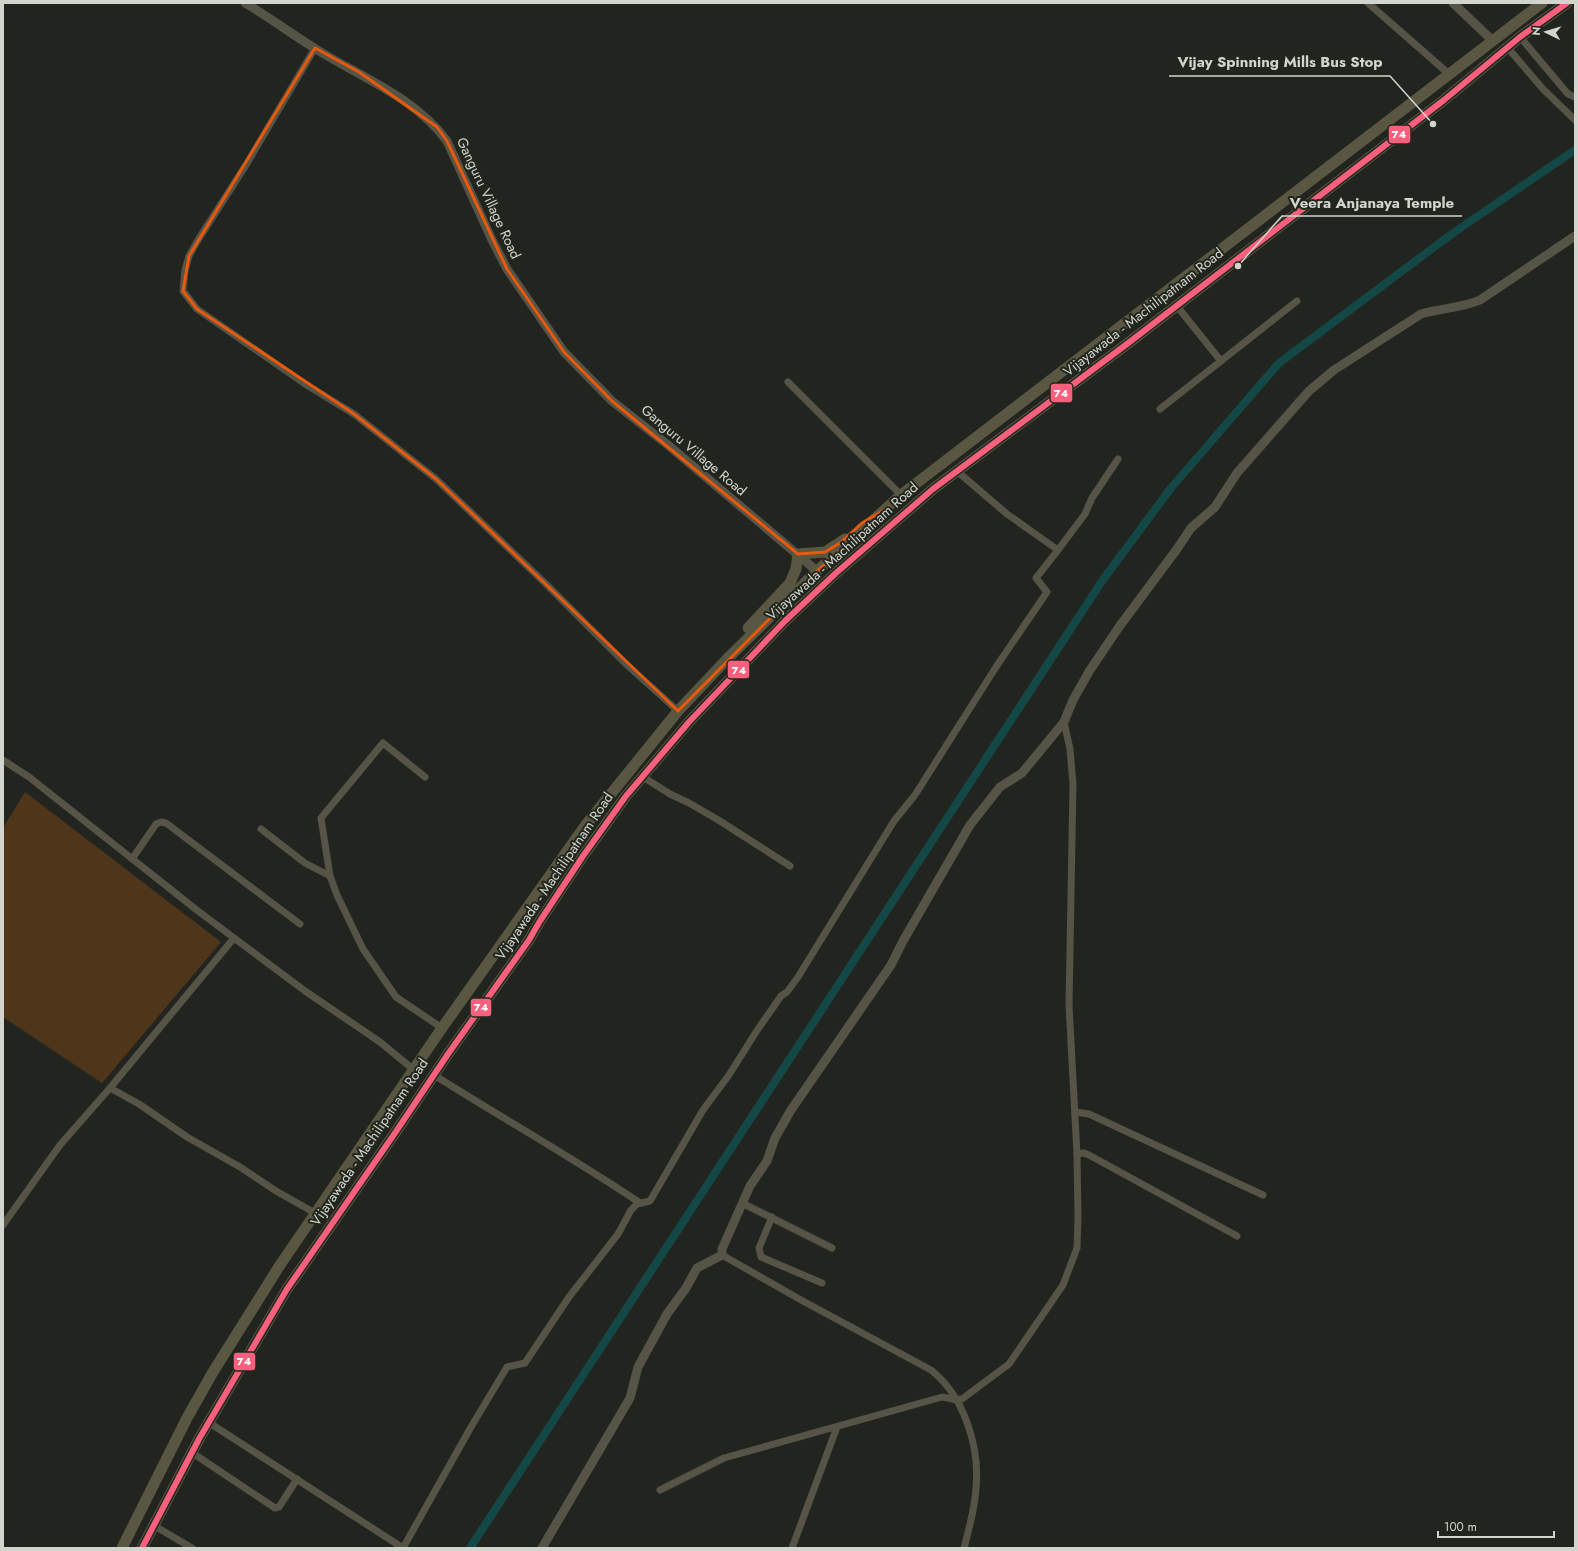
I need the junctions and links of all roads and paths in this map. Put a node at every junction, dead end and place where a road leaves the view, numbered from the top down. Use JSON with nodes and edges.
{"nodes":[{"id":1,"x":245,"y":3,"type":"edge"},
{"id":2,"x":1368,"y":3,"type":"edge"},
{"id":3,"x":1453,"y":3,"type":"edge"},
{"id":4,"x":1542,"y":3,"type":"edge"},
{"id":5,"x":1567,"y":3,"type":"edge"},
{"id":6,"x":1520,"y":37,"type":"junction"},
{"id":7,"x":1493,"y":41,"type":"junction"},
{"id":8,"x":316,"y":48,"type":"junction"},
{"id":9,"x":1507,"y":48,"type":"junction"},
{"id":10,"x":1449,"y":74,"type":"junction"},
{"id":11,"x":1575,"y":97,"type":"edge"},
{"id":12,"x":1575,"y":120,"type":"edge"},
{"id":13,"x":1575,"y":236,"type":"edge"},
{"id":14,"x":1297,"y":301,"type":"dead end"},
{"id":15,"x":1176,"y":305,"type":"junction"},
{"id":16,"x":1221,"y":361,"type":"junction"},
{"id":17,"x":788,"y":382,"type":"dead end"},
{"id":18,"x":1160,"y":409,"type":"dead end"},
{"id":19,"x":1118,"y":459,"type":"dead end"},
{"id":20,"x":958,"y":472,"type":"junction"},
{"id":21,"x":901,"y":495,"type":"junction"},
{"id":22,"x":922,"y":498,"type":"junction"},
{"id":23,"x":889,"y":507,"type":"junction"},
{"id":24,"x":1058,"y":550,"type":"junction"},
{"id":25,"x":798,"y":554,"type":"junction"},
{"id":26,"x":817,"y":571,"type":"junction"},
{"id":27,"x":728,"y":658,"type":"junction"},
{"id":28,"x":678,"y":711,"type":"junction"},
{"id":29,"x":1064,"y":722,"type":"junction"},
{"id":30,"x":3,"y":760,"type":"edge"},
{"id":31,"x":425,"y":776,"type":"dead end"},
{"id":32,"x":643,"y":777,"type":"junction"},
{"id":33,"x":261,"y":829,"type":"dead end"},
{"id":34,"x":132,"y":859,"type":"junction"},
{"id":35,"x":790,"y":866,"type":"dead end"},
{"id":36,"x":330,"y":876,"type":"junction"},
{"id":37,"x":300,"y":924,"type":"dead end"},
{"id":38,"x":234,"y":938,"type":"junction"},
{"id":39,"x":442,"y":1028,"type":"junction"},
{"id":40,"x":414,"y":1070,"type":"junction"},
{"id":41,"x":434,"y":1074,"type":"junction"},
{"id":42,"x":110,"y":1088,"type":"junction"},
{"id":43,"x":1076,"y":1112,"type":"junction"},
{"id":44,"x":1077,"y":1154,"type":"junction"},
{"id":45,"x":1263,"y":1195,"type":"dead end"},
{"id":46,"x":640,"y":1203,"type":"junction"},
{"id":47,"x":742,"y":1203,"type":"junction"},
{"id":48,"x":315,"y":1213,"type":"junction"},
{"id":49,"x":772,"y":1217,"type":"junction"},
{"id":50,"x":3,"y":1225,"type":"edge"},
{"id":51,"x":1237,"y":1236,"type":"dead end"},
{"id":52,"x":832,"y":1248,"type":"dead end"},
{"id":53,"x":722,"y":1255,"type":"junction"},
{"id":54,"x":822,"y":1283,"type":"dead end"},
{"id":55,"x":957,"y":1400,"type":"junction"},
{"id":56,"x":208,"y":1422,"type":"junction"},
{"id":57,"x":837,"y":1427,"type":"junction"},
{"id":58,"x":191,"y":1452,"type":"junction"},
{"id":59,"x":298,"y":1479,"type":"junction"},
{"id":60,"x":660,"y":1490,"type":"dead end"},
{"id":61,"x":153,"y":1525,"type":"junction"},
{"id":62,"x":122,"y":1548,"type":"edge"},
{"id":63,"x":142,"y":1548,"type":"edge"},
{"id":64,"x":192,"y":1548,"type":"edge"},
{"id":65,"x":542,"y":1548,"type":"edge"},
{"id":66,"x":792,"y":1548,"type":"edge"},
{"id":67,"x":964,"y":1548,"type":"edge"}],
"edges":[{"from":1,"to":8,"type":"street","name":"Ganguru Village Road"},
{"from":2,"to":10,"type":"street"},
{"from":3,"to":7,"type":"street"},
{"from":4,"to":7,"type":"highway","name":"Vijayawada - Machilipatnam Road"},
{"from":5,"to":6,"type":"highway","name":"Vijayawada - Machilipatnam Road"},
{"from":6,"to":9,"type":"highway","name":"Vijayawada - Machilipatnam Road"},
{"from":6,"to":11,"type":"street"},
{"from":7,"to":10,"type":"highway","name":"Vijayawada - Machilipatnam Road"},
{"from":8,"to":25,"type":"street","name":"Ganguru Village Road"},
{"from":8,"to":28,"type":"street"},
{"from":9,"to":12,"type":"street"},
{"from":9,"to":15,"type":"highway","name":"Vijayawada - Machilipatnam Road"},
{"from":10,"to":21,"type":"highway","name":"Vijayawada - Machilipatnam Road"},
{"from":13,"to":29,"type":"street"},
{"from":14,"to":16,"type":"street"},
{"from":15,"to":16,"type":"street"},
{"from":15,"to":20,"type":"highway","name":"Vijayawada - Machilipatnam Road"},
{"from":16,"to":18,"type":"street"},
{"from":17,"to":21,"type":"street"},
{"from":19,"to":24,"type":"street"},
{"from":20,"to":22,"type":"highway","name":"Vijayawada - Machilipatnam Road"},
{"from":20,"to":24,"type":"street"},
{"from":21,"to":23,"type":"highway","name":"Vijayawada - Machilipatnam Road"},
{"from":22,"to":26,"type":"highway"},
{"from":22,"to":32,"type":"highway","name":"Vijayawada - Machilipatnam Road"},
{"from":23,"to":25,"type":"highway"},
{"from":23,"to":26,"type":"highway","name":"Vijayawada - Machilipatnam Road"},
{"from":24,"to":46,"type":"street"},
{"from":25,"to":26,"type":"street","name":"Ganguru Village Road"},
{"from":25,"to":27,"type":"highway"},
{"from":26,"to":27,"type":"highway","name":"Vijayawada - Machilipatnam Road"},
{"from":27,"to":28,"type":"highway","name":"Vijayawada - Machilipatnam Road"},
{"from":28,"to":39,"type":"highway","name":"Vijayawada - Machilipatnam Road"},
{"from":29,"to":43,"type":"street"},
{"from":29,"to":47,"type":"street"},
{"from":30,"to":34,"type":"street"},
{"from":31,"to":36,"type":"street"},
{"from":32,"to":35,"type":"street"},
{"from":32,"to":41,"type":"highway","name":"Vijayawada - Machilipatnam Road"},
{"from":33,"to":36,"type":"street"},
{"from":34,"to":37,"type":"street"},
{"from":34,"to":38,"type":"street"},
{"from":36,"to":39,"type":"street"},
{"from":38,"to":40,"type":"street"},
{"from":38,"to":42,"type":"street"},
{"from":39,"to":40,"type":"highway","name":"Vijayawada - Machilipatnam Road"},
{"from":40,"to":48,"type":"highway","name":"Vijayawada - Machilipatnam Road"},
{"from":41,"to":46,"type":"street"},
{"from":41,"to":56,"type":"highway","name":"Vijayawada - Machilipatnam Road"},
{"from":42,"to":48,"type":"street"},
{"from":42,"to":50,"type":"street"},
{"from":43,"to":44,"type":"street"},
{"from":43,"to":45,"type":"street"},
{"from":44,"to":51,"type":"street"},
{"from":44,"to":55,"type":"street"},
{"from":46,"to":59,"type":"street"},
{"from":47,"to":49,"type":"street"},
{"from":47,"to":53,"type":"street"},
{"from":48,"to":62,"type":"highway","name":"Vijayawada - Machilipatnam Road"},
{"from":49,"to":52,"type":"street"},
{"from":49,"to":54,"type":"street"},
{"from":53,"to":55,"type":"street"},
{"from":53,"to":65,"type":"street"},
{"from":55,"to":57,"type":"street"},
{"from":55,"to":67,"type":"street"},
{"from":56,"to":58,"type":"highway","name":"Vijayawada - Machilipatnam Road"},
{"from":56,"to":59,"type":"street"},
{"from":57,"to":60,"type":"street"},
{"from":57,"to":66,"type":"street"},
{"from":58,"to":59,"type":"street"},
{"from":58,"to":61,"type":"highway","name":"Vijayawada - Machilipatnam Road"},
{"from":61,"to":63,"type":"highway","name":"Vijayawada - Machilipatnam Road"},
{"from":61,"to":64,"type":"street"}]}
